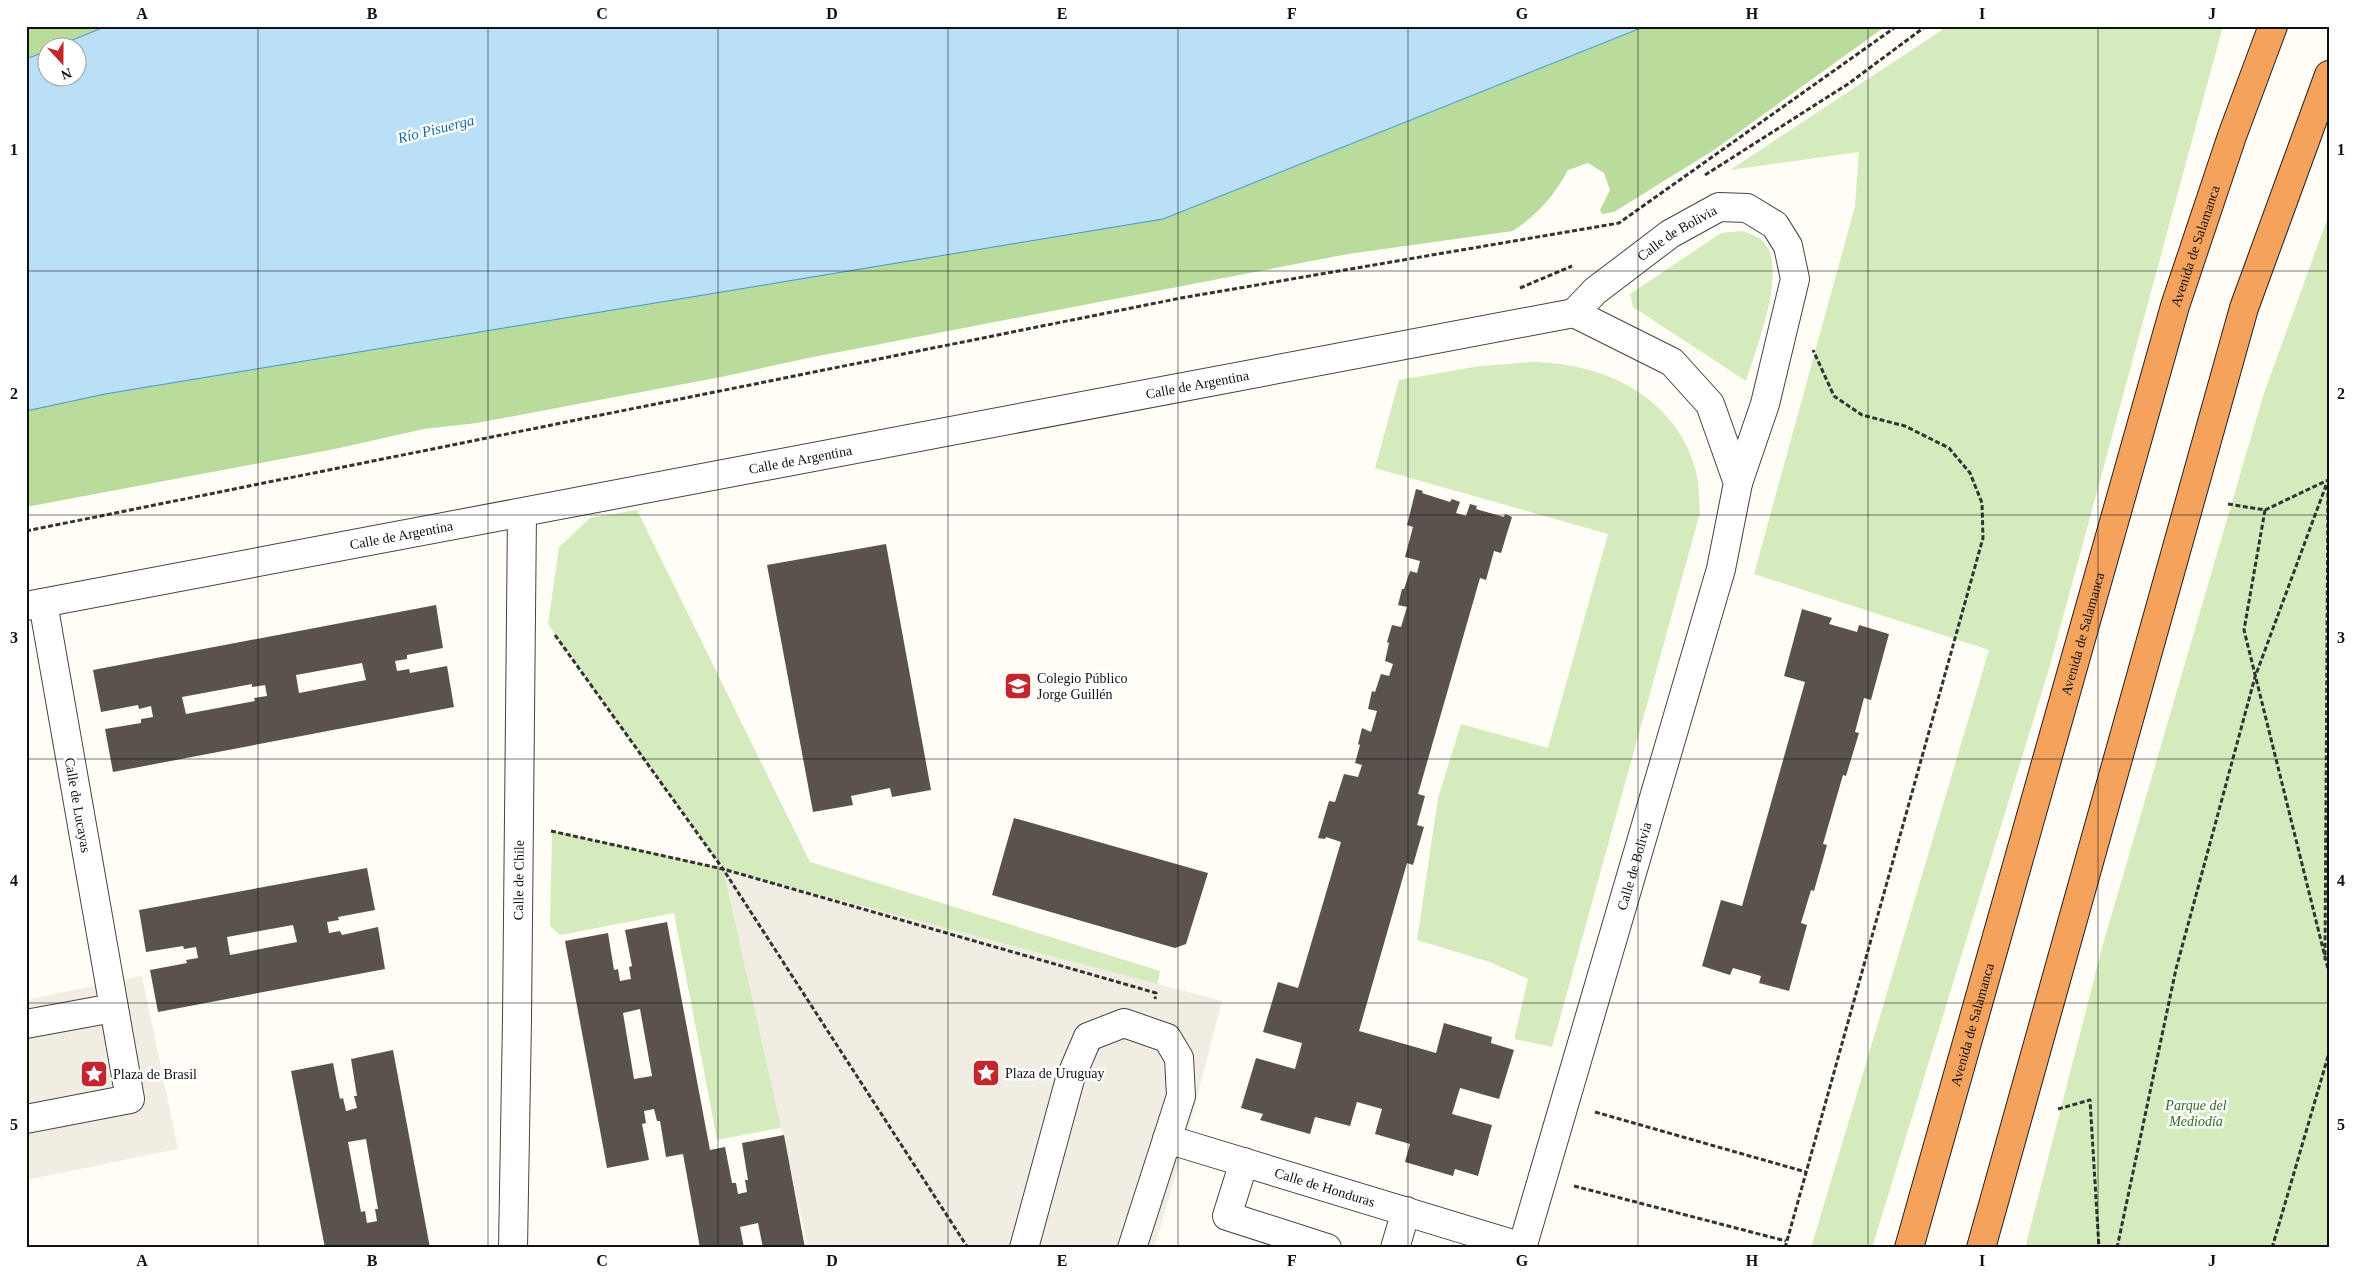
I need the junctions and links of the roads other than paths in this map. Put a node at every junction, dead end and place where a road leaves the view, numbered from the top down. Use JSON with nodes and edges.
{"nodes":[{"id":1,"x":2273,"y":26,"type":"edge"},
{"id":2,"x":2329,"y":75,"type":"edge"},
{"id":3,"x":1574,"y":313,"type":"junction"},
{"id":4,"x":1738,"y":483,"type":"junction"},
{"id":5,"x":522,"y":512,"type":"junction"},
{"id":6,"x":35,"y":604,"type":"edge"},
{"id":7,"x":113,"y":1008,"type":"junction"},
{"id":8,"x":26,"y":1024,"type":"edge"},
{"id":9,"x":26,"y":1119,"type":"edge"},
{"id":10,"x":1167,"y":1139,"type":"junction"},
{"id":11,"x":1244,"y":1162,"type":"junction"},
{"id":12,"x":1406,"y":1211,"type":"junction"},
{"id":13,"x":1522,"y":1247,"type":"edge"},
{"id":14,"x":512,"y":1248,"type":"edge"},
{"id":15,"x":1024,"y":1248,"type":"edge"},
{"id":16,"x":1132,"y":1248,"type":"edge"},
{"id":17,"x":1327,"y":1248,"type":"edge"},
{"id":18,"x":1395,"y":1248,"type":"edge"},
{"id":19,"x":1908,"y":1248,"type":"edge"},
{"id":20,"x":1981,"y":1248,"type":"edge"}],
"edges":[{"from":1,"to":19,"type":"highway","name":"Avenida de Salamanca"},
{"from":2,"to":20,"type":"highway"},
{"from":3,"to":4,"type":"street"},
{"from":3,"to":4,"type":"street","name":"Calle de Bolivia"},
{"from":3,"to":5,"type":"street","name":"Calle de Argentina"},
{"from":4,"to":13,"type":"street","name":"Calle de Bolivia"},
{"from":5,"to":6,"type":"street","name":"Calle de Argentina"},
{"from":5,"to":14,"type":"street","name":"Calle de Chile"},
{"from":6,"to":7,"type":"street","name":"Calle de Lucayas"},
{"from":7,"to":8,"type":"street"},
{"from":7,"to":9,"type":"street"},
{"from":10,"to":11,"type":"street","name":"Calle de Honduras"},
{"from":10,"to":15,"type":"street"},
{"from":10,"to":16,"type":"street"},
{"from":11,"to":12,"type":"street","name":"Calle de Honduras"},
{"from":11,"to":17,"type":"street"},
{"from":12,"to":13,"type":"street","name":"Calle de Honduras"},
{"from":12,"to":18,"type":"street"}]}
